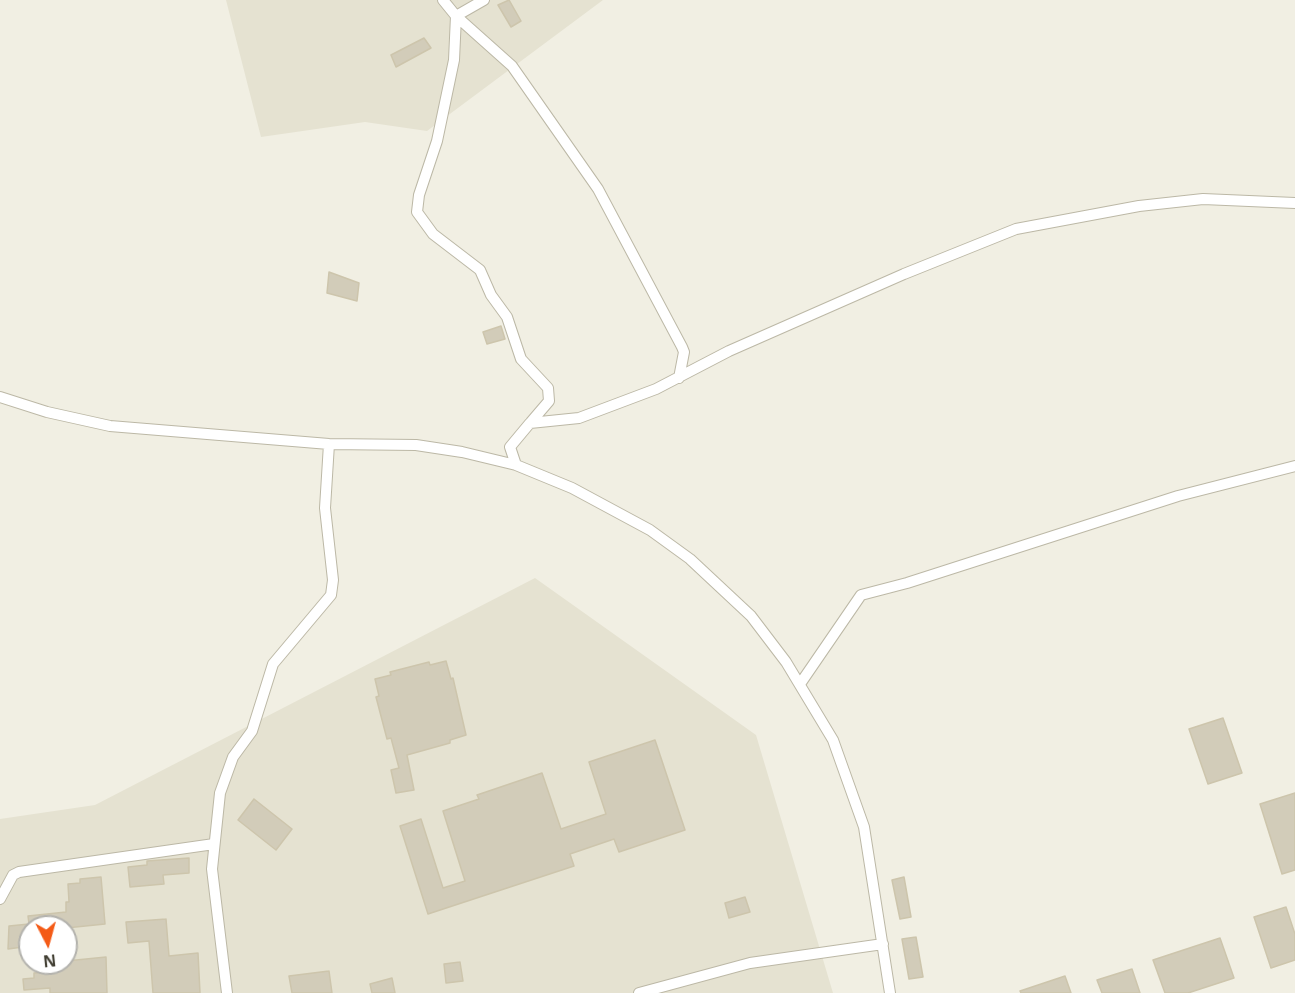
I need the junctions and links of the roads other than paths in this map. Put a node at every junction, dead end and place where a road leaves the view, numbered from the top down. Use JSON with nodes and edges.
{"nodes":[{"id":1,"x":443,"y":0,"type":"edge"},
{"id":2,"x":484,"y":0,"type":"edge"},
{"id":3,"x":456,"y":16,"type":"junction"},
{"id":4,"x":1295,"y":202,"type":"edge"},
{"id":5,"x":678,"y":378,"type":"junction"},
{"id":6,"x":0,"y":397,"type":"edge"},
{"id":7,"x":530,"y":423,"type":"junction"},
{"id":8,"x":329,"y":444,"type":"junction"},
{"id":9,"x":516,"y":465,"type":"junction"},
{"id":10,"x":1295,"y":466,"type":"edge"},
{"id":11,"x":800,"y":684,"type":"junction"},
{"id":12,"x":214,"y":844,"type":"junction"},
{"id":13,"x":0,"y":899,"type":"edge"},
{"id":14,"x":883,"y":944,"type":"junction"},
{"id":15,"x":227,"y":993,"type":"edge"},
{"id":16,"x":639,"y":993,"type":"edge"},
{"id":17,"x":890,"y":993,"type":"edge"}],
"edges":[{"from":1,"to":3,"type":"street"},
{"from":2,"to":3,"type":"street"},
{"from":3,"to":5,"type":"street"},
{"from":3,"to":7,"type":"street"},
{"from":4,"to":5,"type":"street"},
{"from":5,"to":7,"type":"street"},
{"from":6,"to":8,"type":"street"},
{"from":7,"to":9,"type":"street"},
{"from":8,"to":9,"type":"street"},
{"from":8,"to":12,"type":"street"},
{"from":9,"to":11,"type":"street"},
{"from":10,"to":11,"type":"street"},
{"from":11,"to":14,"type":"street"},
{"from":12,"to":13,"type":"street"},
{"from":12,"to":15,"type":"street"},
{"from":14,"to":16,"type":"street"},
{"from":14,"to":17,"type":"street"}]}
